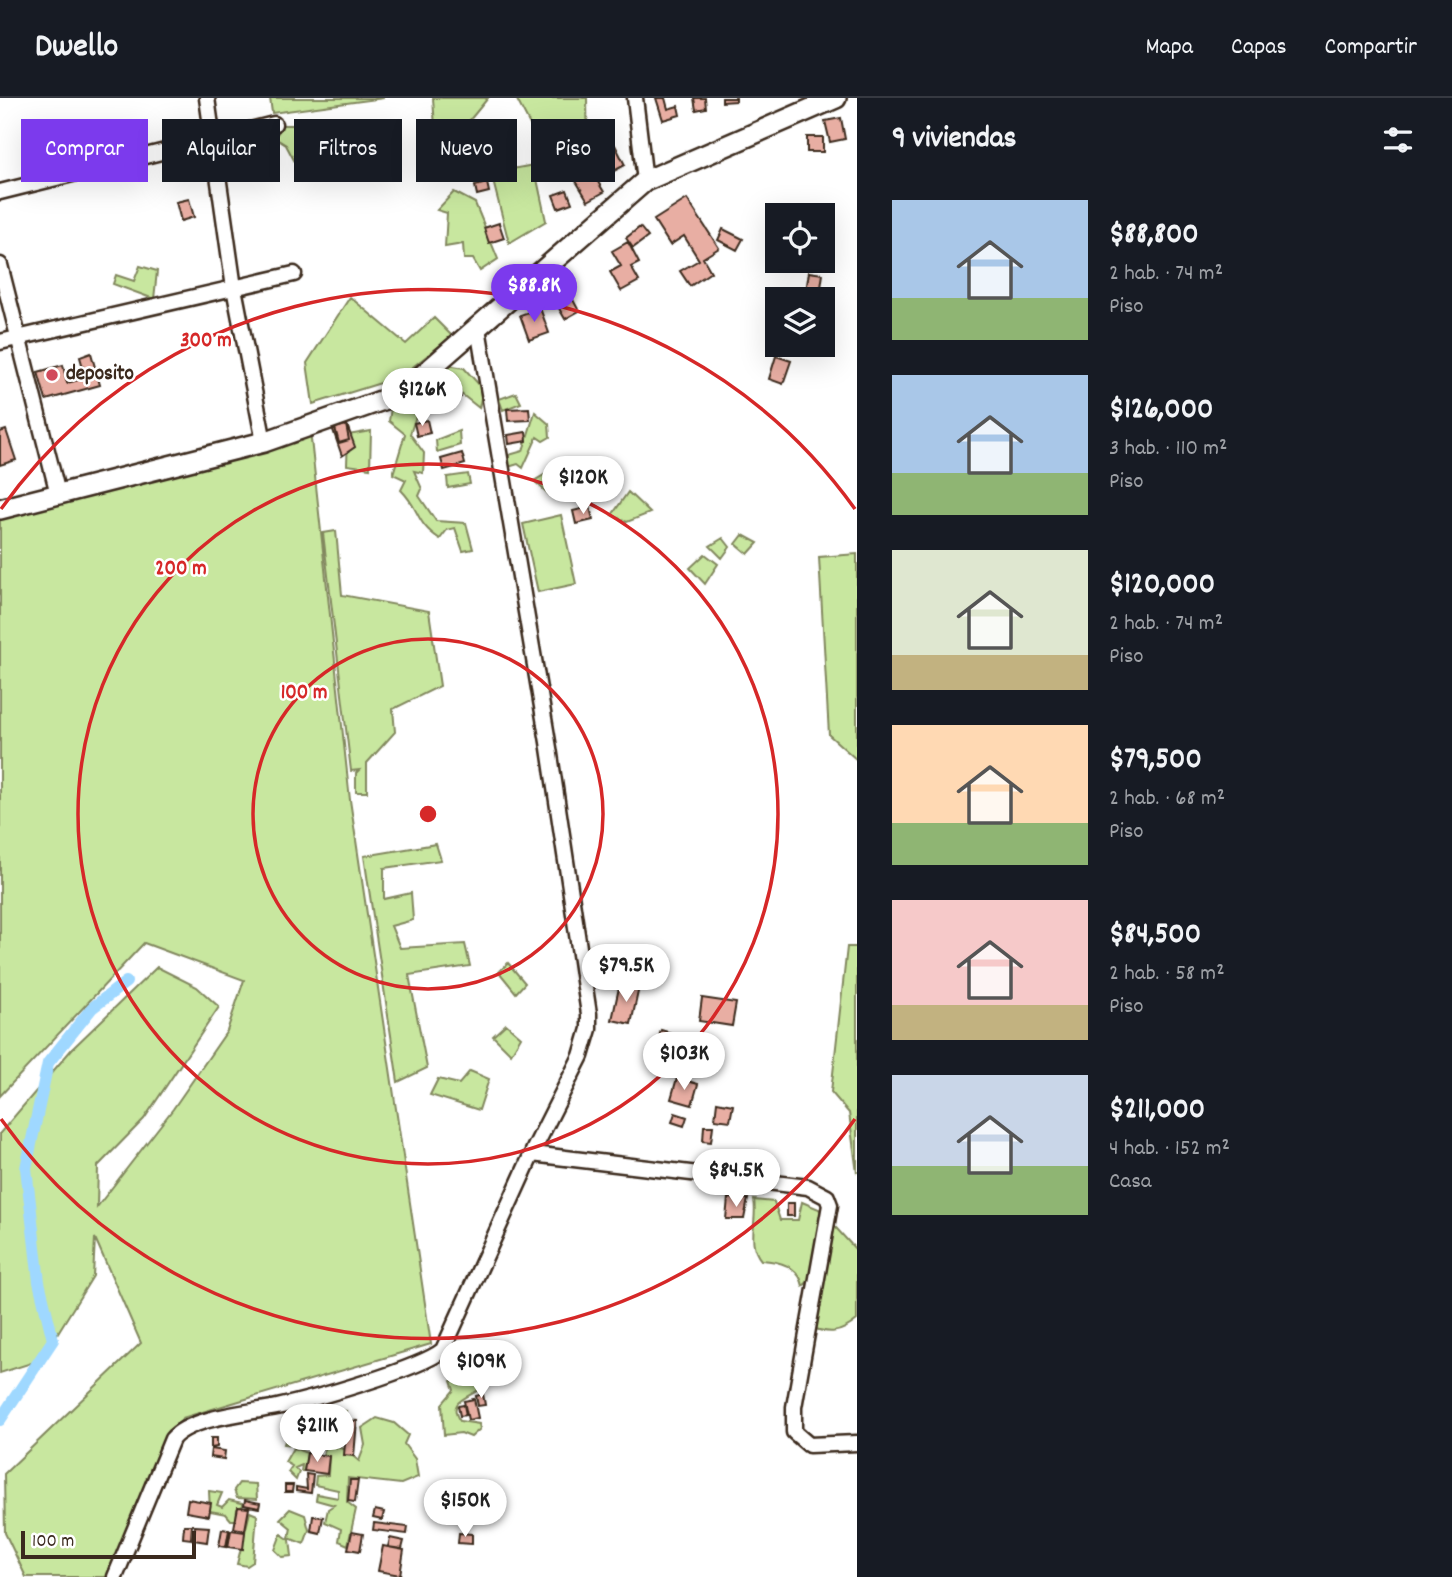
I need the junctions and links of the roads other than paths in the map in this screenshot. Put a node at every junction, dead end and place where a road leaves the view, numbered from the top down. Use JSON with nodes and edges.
{"nodes":[{"id":1,"x":207,"y":98,"type":"edge"},
{"id":2,"x":635,"y":98,"type":"edge"},
{"id":3,"x":836,"y":98,"type":"edge"},
{"id":4,"x":210,"y":119,"type":"edge"},
{"id":5,"x":162,"y":152,"type":"edge"},
{"id":6,"x":645,"y":181,"type":"junction"},
{"id":7,"x":218,"y":182,"type":"edge"},
{"id":8,"x":0,"y":192,"type":"edge"},
{"id":9,"x":0,"y":265,"type":"edge"},
{"id":10,"x":295,"y":274,"type":"dead end"},
{"id":11,"x":234,"y":288,"type":"junction"},
{"id":12,"x":478,"y":328,"type":"junction"},
{"id":13,"x":18,"y":338,"type":"junction"},
{"id":14,"x":0,"y":342,"type":"edge"},
{"id":15,"x":264,"y":442,"type":"junction"},
{"id":16,"x":58,"y":494,"type":"junction"},
{"id":17,"x":0,"y":509,"type":"edge"},
{"id":18,"x":532,"y":1154,"type":"junction"},
{"id":19,"x":857,"y":1443,"type":"edge"},
{"id":20,"x":116,"y":1577,"type":"edge"}],
"edges":[{"from":1,"to":4,"type":"street"},
{"from":2,"to":6,"type":"street"},
{"from":3,"to":6,"type":"street"},
{"from":5,"to":8,"type":"street"},
{"from":6,"to":12,"type":"street"},
{"from":7,"to":11,"type":"street"},
{"from":9,"to":13,"type":"street"},
{"from":10,"to":11,"type":"street"},
{"from":11,"to":13,"type":"street"},
{"from":11,"to":15,"type":"street"},
{"from":12,"to":15,"type":"street"},
{"from":12,"to":18,"type":"street"},
{"from":13,"to":14,"type":"street"},
{"from":13,"to":16,"type":"street"},
{"from":15,"to":16,"type":"street"},
{"from":16,"to":17,"type":"street"},
{"from":18,"to":19,"type":"street"},
{"from":18,"to":20,"type":"street"}]}
